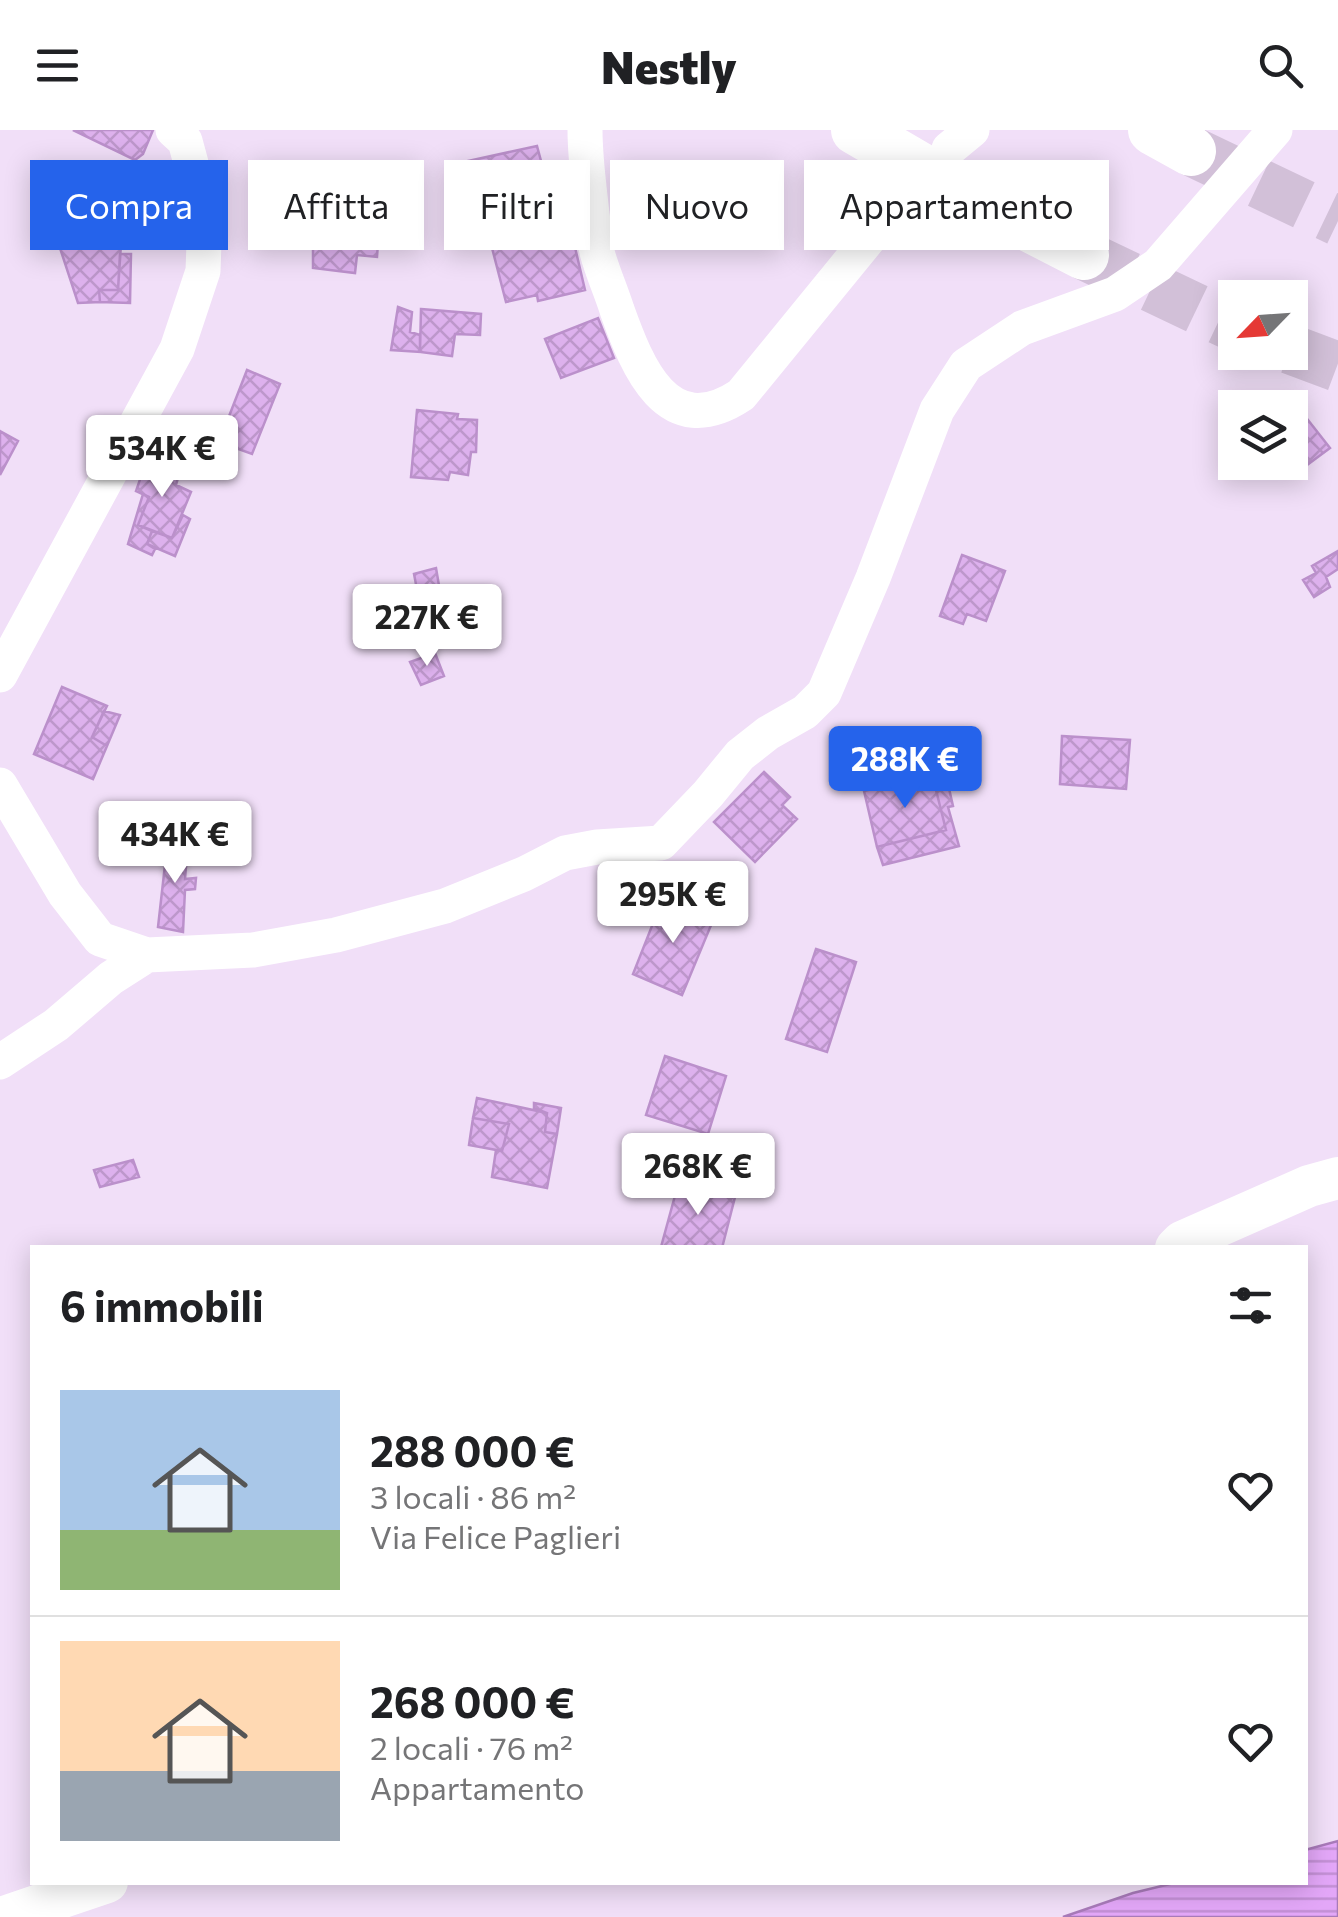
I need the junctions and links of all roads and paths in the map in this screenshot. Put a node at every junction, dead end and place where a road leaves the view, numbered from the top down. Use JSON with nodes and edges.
{"nodes":[{"id":1,"x":173,"y":130,"type":"edge"},
{"id":2,"x":585,"y":130,"type":"edge"},
{"id":3,"x":856,"y":130,"type":"edge"},
{"id":4,"x":1275,"y":130,"type":"edge"},
{"id":5,"x":860,"y":250,"type":"edge"},
{"id":6,"x":1084,"y":255,"type":"tunnel mouth"},
{"id":7,"x":0,"y":675,"type":"edge"},
{"id":8,"x":0,"y":784,"type":"edge"},
{"id":9,"x":147,"y":955,"type":"junction"},
{"id":10,"x":0,"y":1062,"type":"edge"},
{"id":11,"x":1338,"y":1178,"type":"edge"},
{"id":12,"x":1179,"y":1245,"type":"edge"},
{"id":13,"x":99,"y":1885,"type":"edge"},
{"id":14,"x":4,"y":1917,"type":"edge"}],
"edges":[{"from":1,"to":7,"type":"street"},
{"from":2,"to":5,"type":"street"},
{"from":3,"to":6,"type":"highway"},
{"from":4,"to":9,"type":"street"},
{"from":8,"to":9,"type":"street"},
{"from":9,"to":10,"type":"street"},
{"from":11,"to":12,"type":"main road"},
{"from":13,"to":14,"type":"main road"}]}
